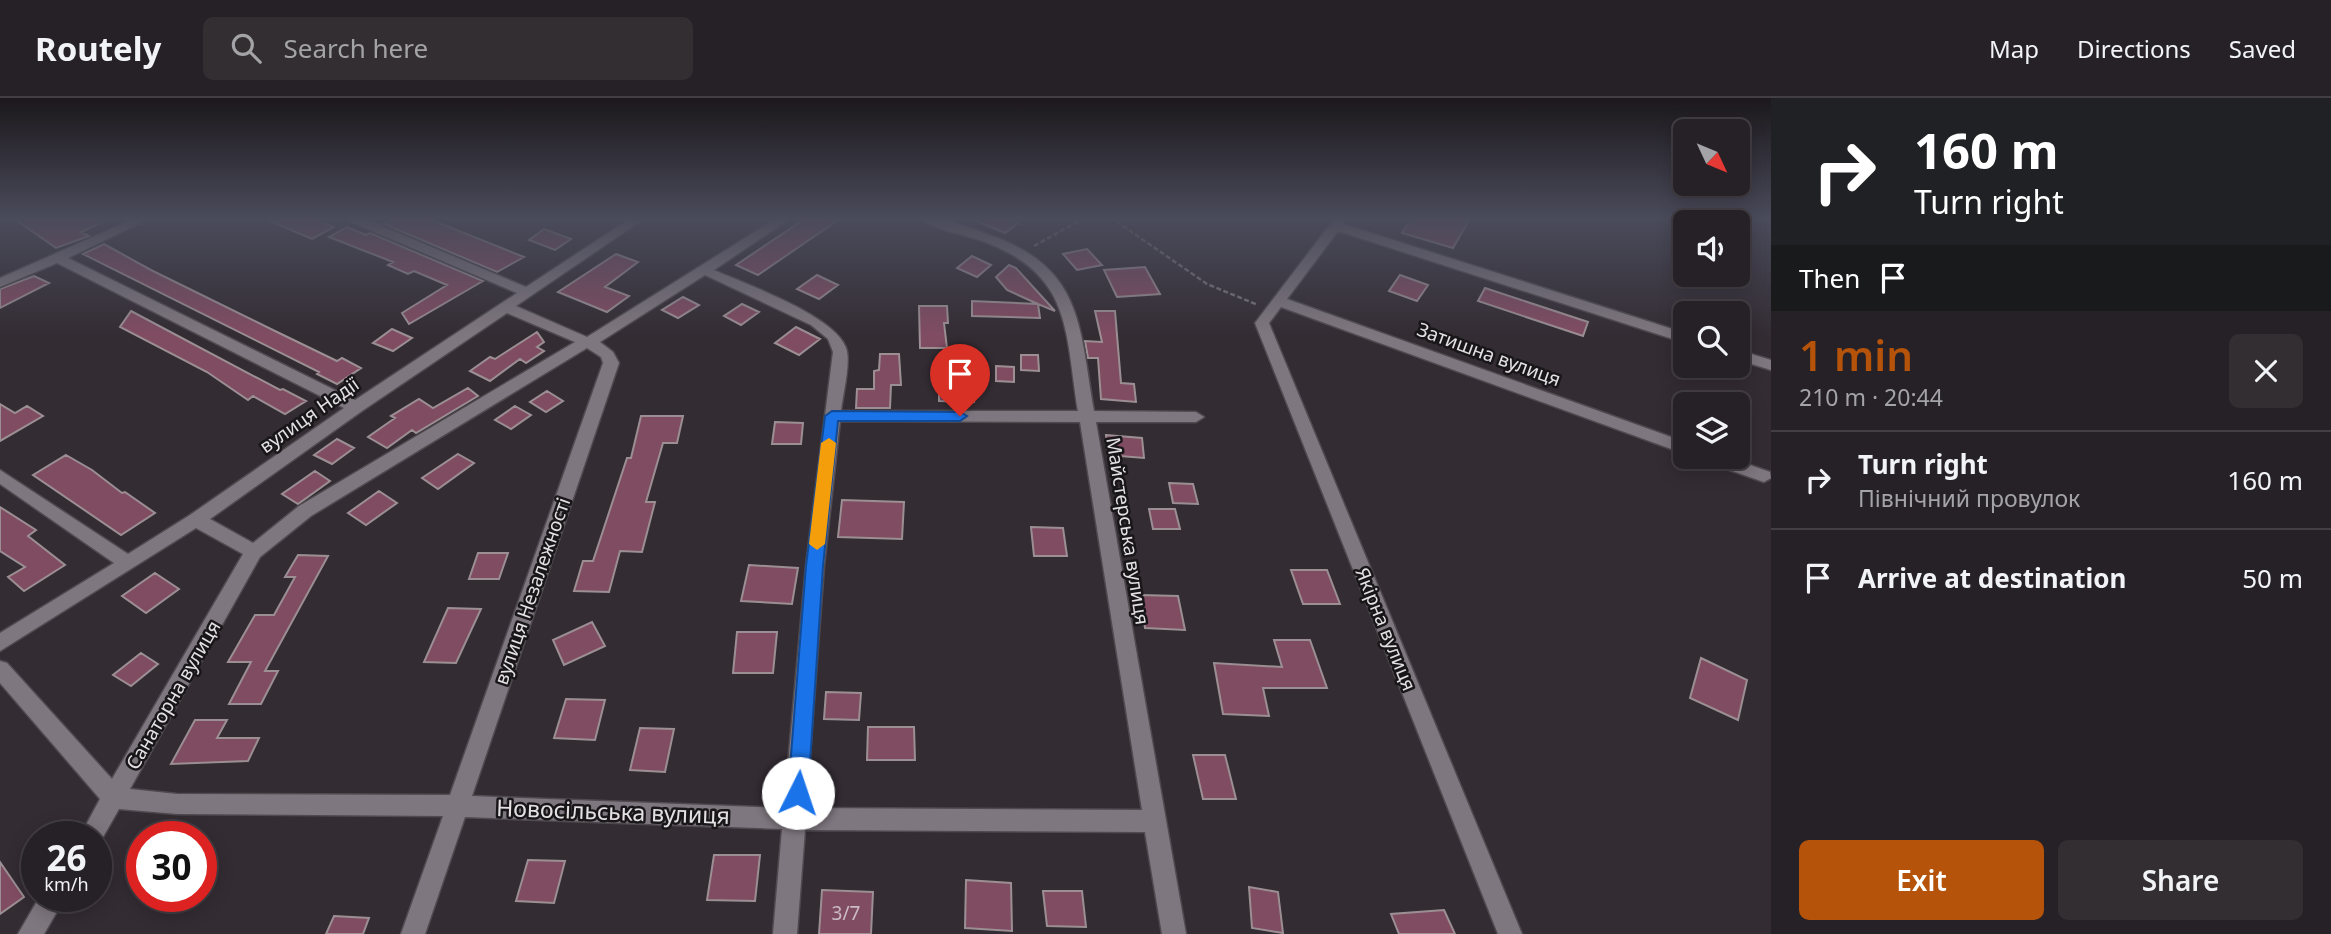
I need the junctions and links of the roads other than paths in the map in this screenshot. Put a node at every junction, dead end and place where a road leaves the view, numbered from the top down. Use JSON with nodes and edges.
{"nodes":[{"id":1,"x":56,"y":257,"type":"joint"},
{"id":2,"x":444,"y":257,"type":"edge"},
{"id":3,"x":579,"y":257,"type":"edge"},
{"id":4,"x":724,"y":257,"type":"edge"},
{"id":5,"x":1029,"y":257,"type":"edge"},
{"id":6,"x":1311,"y":257,"type":"edge"},
{"id":7,"x":1443,"y":257,"type":"edge"},
{"id":8,"x":704,"y":270,"type":"junction"},
{"id":9,"x":0,"y":284,"type":"edge"},
{"id":10,"x":526,"y":292,"type":"junction"},
{"id":11,"x":506,"y":307,"type":"junction"},
{"id":12,"x":1270,"y":311,"type":"junction"},
{"id":13,"x":1673,"y":334,"type":"edge"},
{"id":14,"x":589,"y":342,"type":"junction"},
{"id":15,"x":1750,"y":359,"type":"edge"},
{"id":16,"x":1771,"y":365,"type":"edge"},
{"id":17,"x":356,"y":407,"type":"junction"},
{"id":18,"x":832,"y":416,"type":"junction"},
{"id":19,"x":1196,"y":416,"type":"dead end"},
{"id":20,"x":1088,"y":417,"type":"junction"},
{"id":21,"x":1673,"y":444,"type":"edge"},
{"id":22,"x":1745,"y":469,"type":"edge"},
{"id":23,"x":0,"y":475,"type":"edge"},
{"id":24,"x":1765,"y":476,"type":"dead end"},
{"id":25,"x":196,"y":520,"type":"junction"},
{"id":26,"x":254,"y":552,"type":"junction"},
{"id":27,"x":128,"y":563,"type":"junction"},
{"id":28,"x":0,"y":643,"type":"edge"},
{"id":29,"x":0,"y":668,"type":"edge"},
{"id":30,"x":114,"y":798,"type":"junction"},
{"id":31,"x":457,"y":806,"type":"junction"},
{"id":32,"x":796,"y":819,"type":"junction"},
{"id":33,"x":100,"y":821,"type":"edge"},
{"id":34,"x":1153,"y":821,"type":"junction"},
{"id":35,"x":44,"y":912,"type":"edge"},
{"id":36,"x":30,"y":934,"type":"edge"},
{"id":37,"x":413,"y":934,"type":"edge"},
{"id":38,"x":786,"y":934,"type":"edge"},
{"id":39,"x":1174,"y":934,"type":"edge"},
{"id":40,"x":1510,"y":934,"type":"edge"}],
"edges":[{"from":1,"to":9,"type":"street"},
{"from":1,"to":17,"type":"street"},
{"from":2,"to":10,"type":"street"},
{"from":3,"to":10,"type":"street","name":"вулиця Надії"},
{"from":4,"to":8,"type":"street"},
{"from":5,"to":20,"type":"street","name":"Майстерська вулиця"},
{"from":6,"to":12,"type":"street"},
{"from":7,"to":13,"type":"street"},
{"from":8,"to":14,"type":"street"},
{"from":8,"to":18,"type":"street"},
{"from":10,"to":11,"type":"street","name":"вулиця Надії"},
{"from":11,"to":14,"type":"street","name":"вулиця Незалежності"},
{"from":11,"to":17,"type":"street","name":"вулиця Надії"},
{"from":12,"to":21,"type":"street","name":"Затишна вулиця"},
{"from":12,"to":40,"type":"street","name":"Якірна вулиця"},
{"from":14,"to":26,"type":"street"},
{"from":14,"to":31,"type":"street","name":"вулиця Незалежності"},
{"from":15,"to":16,"type":"street"},
{"from":17,"to":25,"type":"street","name":"вулиця Надії"},
{"from":18,"to":20,"type":"street"},
{"from":18,"to":32,"type":"street"},
{"from":19,"to":20,"type":"street"},
{"from":20,"to":34,"type":"street","name":"Майстерська вулиця"},
{"from":22,"to":24,"type":"street"},
{"from":23,"to":27,"type":"street"},
{"from":25,"to":26,"type":"street"},
{"from":25,"to":27,"type":"street","name":"вулиця Надії"},
{"from":26,"to":30,"type":"street","name":"Санаторна вулиця"},
{"from":27,"to":28,"type":"street","name":"вулиця Надії"},
{"from":29,"to":30,"type":"street"},
{"from":30,"to":31,"type":"street","name":"Новосільська вулиця"},
{"from":30,"to":33,"type":"street","name":"Санаторна вулиця"},
{"from":31,"to":32,"type":"street","name":"Новосільська вулиця"},
{"from":31,"to":37,"type":"street","name":"вулиця Незалежності"},
{"from":32,"to":34,"type":"street","name":"Новосільська вулиця"},
{"from":32,"to":38,"type":"street"},
{"from":34,"to":39,"type":"street","name":"Майстерська вулиця"},
{"from":35,"to":36,"type":"street"}]}
